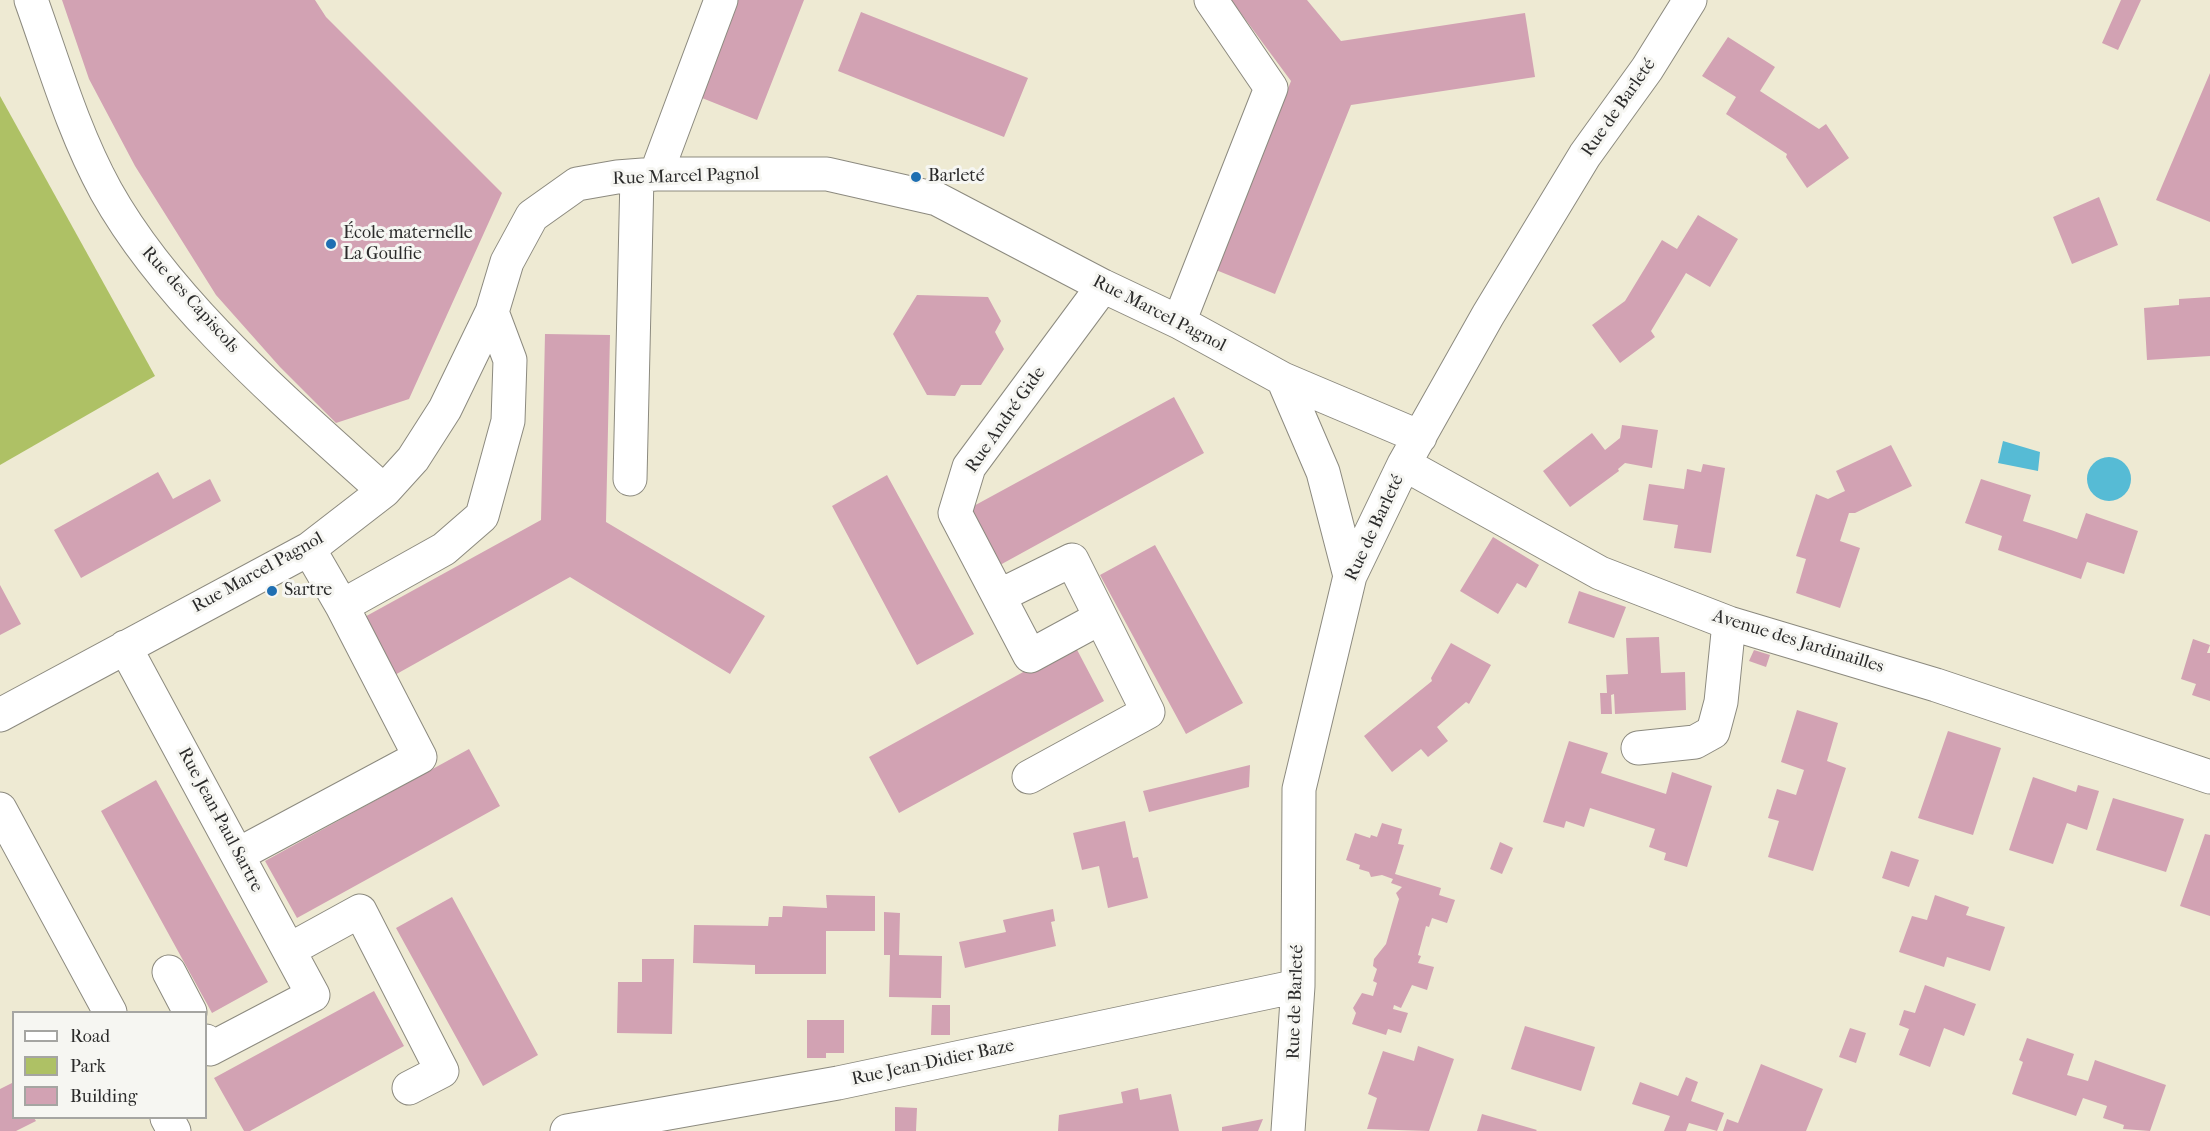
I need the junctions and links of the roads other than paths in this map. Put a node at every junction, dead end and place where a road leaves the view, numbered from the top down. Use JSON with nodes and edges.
{"nodes":[{"id":1,"x":31,"y":0,"type":"edge"},
{"id":2,"x":721,"y":0,"type":"edge"},
{"id":3,"x":1211,"y":0,"type":"edge"},
{"id":4,"x":1690,"y":0,"type":"edge"},
{"id":5,"x":646,"y":175,"type":"junction"},
{"id":6,"x":1103,"y":286,"type":"junction"},
{"id":7,"x":492,"y":312,"type":"junction"},
{"id":8,"x":1179,"y":322,"type":"junction"},
{"id":9,"x":1283,"y":378,"type":"junction"},
{"id":10,"x":1412,"y":450,"type":"junction"},
{"id":11,"x":630,"y":479,"type":"dead end"},
{"id":12,"x":384,"y":491,"type":"junction"},
{"id":13,"x":309,"y":549,"type":"junction"},
{"id":14,"x":1350,"y":576,"type":"junction"},
{"id":15,"x":999,"y":596,"type":"junction"},
{"id":16,"x":342,"y":606,"type":"junction"},
{"id":17,"x":1100,"y":618,"type":"junction"},
{"id":18,"x":1730,"y":623,"type":"junction"},
{"id":19,"x":125,"y":646,"type":"junction"},
{"id":20,"x":0,"y":715,"type":"edge"},
{"id":21,"x":1638,"y":748,"type":"dead end"},
{"id":22,"x":1029,"y":777,"type":"dead end"},
{"id":23,"x":2210,"y":777,"type":"edge"},
{"id":24,"x":0,"y":809,"type":"edge"},
{"id":25,"x":239,"y":855,"type":"junction"},
{"id":26,"x":289,"y":950,"type":"junction"},
{"id":27,"x":169,"y":972,"type":"dead end"},
{"id":28,"x":1298,"y":986,"type":"junction"},
{"id":29,"x":109,"y":1011,"type":"edge"},
{"id":30,"x":189,"y":1011,"type":"edge"},
{"id":31,"x":207,"y":1043,"type":"edge"},
{"id":32,"x":409,"y":1088,"type":"dead end"},
{"id":33,"x":567,"y":1131,"type":"edge"},
{"id":34,"x":1288,"y":1131,"type":"edge"}],
"edges":[{"from":1,"to":12,"type":"street","name":"Rue des Capiscols"},
{"from":2,"to":5,"type":"street"},
{"from":3,"to":8,"type":"street"},
{"from":4,"to":10,"type":"street","name":"Rue de Barleté"},
{"from":5,"to":6,"type":"street","name":"Rue Marcel Pagnol"},
{"from":5,"to":7,"type":"street","name":"Rue Marcel Pagnol"},
{"from":5,"to":11,"type":"street"},
{"from":6,"to":8,"type":"street","name":"Rue Marcel Pagnol"},
{"from":6,"to":15,"type":"street","name":"Rue André Gide"},
{"from":7,"to":12,"type":"street","name":"Rue Marcel Pagnol"},
{"from":7,"to":16,"type":"street"},
{"from":8,"to":9,"type":"street","name":"Rue Marcel Pagnol"},
{"from":9,"to":10,"type":"street","name":"Rue Marcel Pagnol"},
{"from":9,"to":14,"type":"street"},
{"from":10,"to":14,"type":"street","name":"Rue de Barleté"},
{"from":10,"to":18,"type":"street","name":"Avenue des Jardinailles"},
{"from":12,"to":13,"type":"street","name":"Rue Marcel Pagnol"},
{"from":13,"to":16,"type":"street"},
{"from":13,"to":19,"type":"street","name":"Rue Marcel Pagnol"},
{"from":14,"to":28,"type":"street","name":"Rue de Barleté"},
{"from":15,"to":17,"type":"street"},
{"from":15,"to":17,"type":"street","name":"Rue André Gide"},
{"from":16,"to":25,"type":"street"},
{"from":17,"to":22,"type":"street"},
{"from":18,"to":21,"type":"street"},
{"from":18,"to":23,"type":"street","name":"Avenue des Jardinailles"},
{"from":19,"to":20,"type":"street","name":"Rue Marcel Pagnol"},
{"from":19,"to":25,"type":"street","name":"Rue Jean-Paul Sartre"},
{"from":24,"to":29,"type":"street"},
{"from":25,"to":26,"type":"street","name":"Rue Jean-Paul Sartre"},
{"from":26,"to":31,"type":"street","name":"Rue Jean-Paul Sartre"},
{"from":26,"to":32,"type":"street"},
{"from":27,"to":30,"type":"street"},
{"from":28,"to":33,"type":"street","name":"Rue Jean-Didier Baze"},
{"from":28,"to":34,"type":"street","name":"Rue de Barleté"}]}
